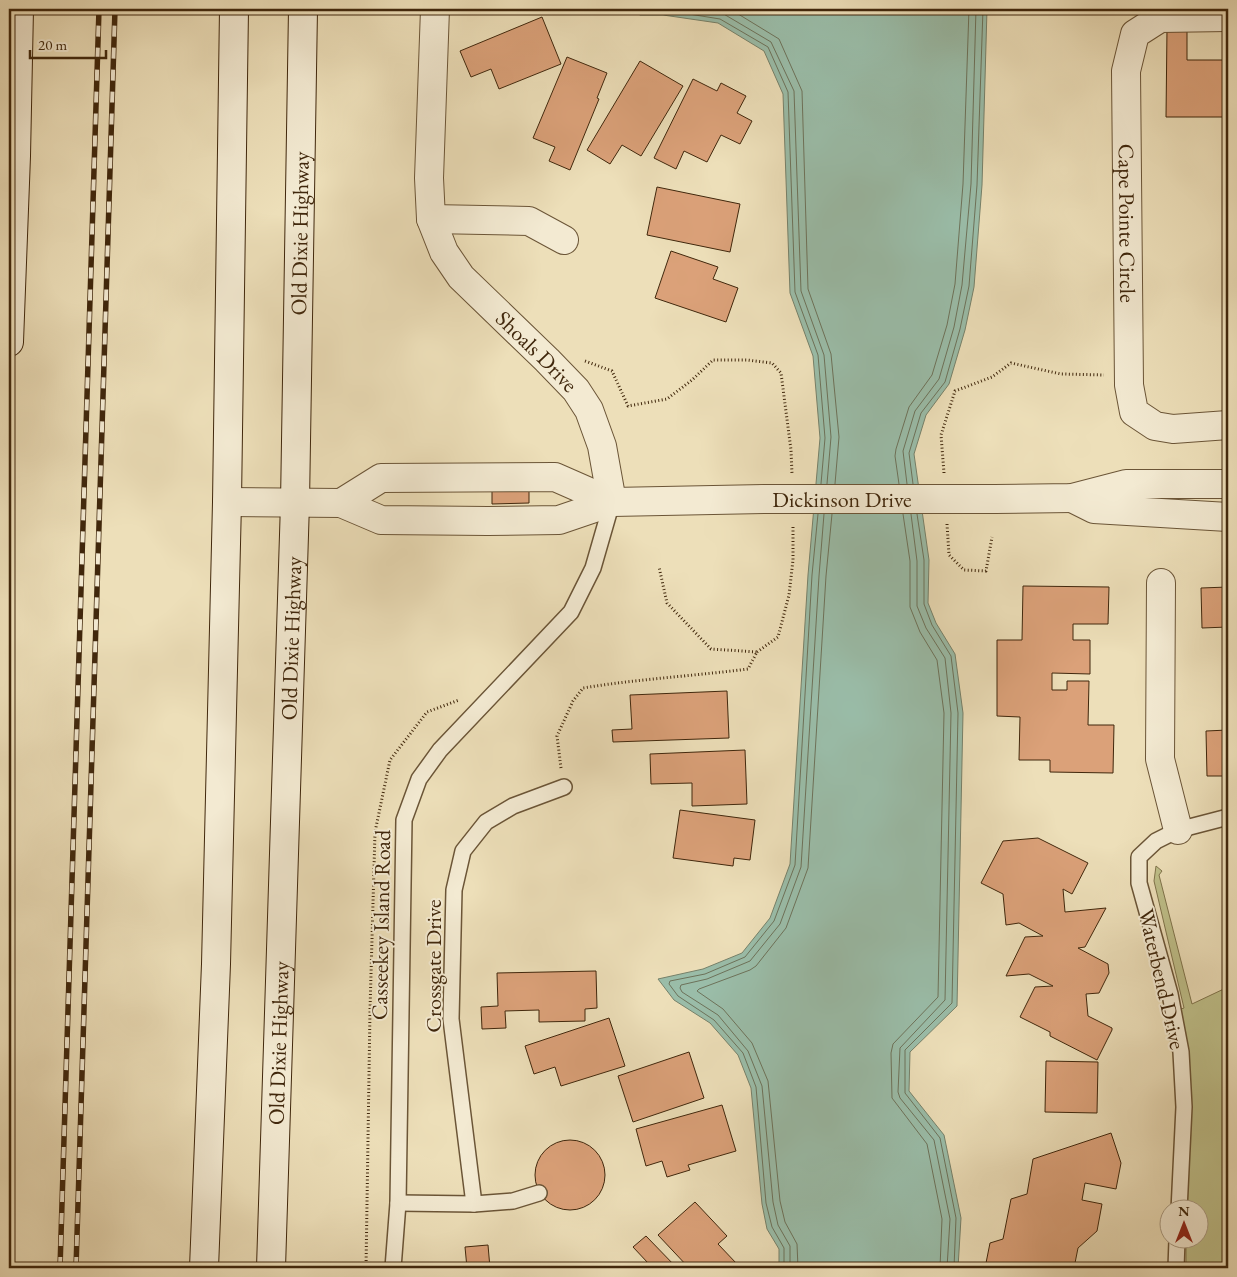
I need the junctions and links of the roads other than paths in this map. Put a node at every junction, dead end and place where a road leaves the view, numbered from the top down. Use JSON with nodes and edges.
{"nodes":[{"id":1,"x":19,"y":9,"type":"edge"},
{"id":2,"x":234,"y":9,"type":"edge"},
{"id":3,"x":303,"y":9,"type":"edge"},
{"id":4,"x":435,"y":9,"type":"edge"},
{"id":5,"x":1228,"y":17,"type":"edge"},
{"id":6,"x":12,"y":156,"type":"edge"},
{"id":7,"x":431,"y":219,"type":"junction"},
{"id":8,"x":11,"y":236,"type":"edge"},
{"id":9,"x":564,"y":240,"type":"dead end"},
{"id":10,"x":9,"y":342,"type":"edge"},
{"id":11,"x":1228,"y":425,"type":"edge"},
{"id":12,"x":468,"y":477,"type":"junction"},
{"id":13,"x":1228,"y":484,"type":"edge"},
{"id":14,"x":1072,"y":498,"type":"junction"},
{"id":15,"x":227,"y":502,"type":"junction"},
{"id":16,"x":612,"y":502,"type":"junction"},
{"id":17,"x":295,"y":503,"type":"junction"},
{"id":18,"x":341,"y":503,"type":"junction"},
{"id":19,"x":1228,"y":517,"type":"edge"},
{"id":20,"x":462,"y":521,"type":"junction"},
{"id":21,"x":1161,"y":583,"type":"dead end"},
{"id":22,"x":564,"y":786,"type":"road end"},
{"id":23,"x":1228,"y":817,"type":"edge"},
{"id":24,"x":1178,"y":830,"type":"junction"},
{"id":25,"x":539,"y":1193,"type":"dead end"},
{"id":26,"x":1179,"y":1200,"type":"edge"},
{"id":27,"x":398,"y":1203,"type":"junction"},
{"id":28,"x":474,"y":1204,"type":"junction"},
{"id":29,"x":1177,"y":1250,"type":"edge"},
{"id":30,"x":204,"y":1268,"type":"edge"},
{"id":31,"x":271,"y":1268,"type":"edge"},
{"id":32,"x":393,"y":1268,"type":"edge"},
{"id":33,"x":1176,"y":1268,"type":"edge"}],
"edges":[{"from":1,"to":6,"type":"street"},
{"from":2,"to":15,"type":"street"},
{"from":3,"to":17,"type":"street","name":"Old Dixie Highway"},
{"from":4,"to":7,"type":"street","name":"Shoals Drive"},
{"from":5,"to":11,"type":"street","name":"Cape Pointe Circle"},
{"from":6,"to":8,"type":"street"},
{"from":7,"to":9,"type":"street"},
{"from":7,"to":16,"type":"street","name":"Shoals Drive"},
{"from":8,"to":10,"type":"street"},
{"from":12,"to":16,"type":"street","name":"Dickinson Drive"},
{"from":12,"to":18,"type":"street","name":"Dickinson Drive"},
{"from":12,"to":20,"type":"street"},
{"from":13,"to":14,"type":"street","name":"Dickinson Drive"},
{"from":14,"to":16,"type":"street","name":"Dickinson Drive","bridge":true},
{"from":14,"to":19,"type":"street","name":"Dickinson Drive"},
{"from":15,"to":17,"type":"street","name":"Dickinson Drive"},
{"from":15,"to":30,"type":"street"},
{"from":16,"to":20,"type":"street","name":"Dickinson Drive"},
{"from":16,"to":27,"type":"lane","name":"Casseekey Island Road"},
{"from":17,"to":18,"type":"street","name":"Dickinson Drive"},
{"from":17,"to":31,"type":"street","name":"Old Dixie Highway"},
{"from":18,"to":20,"type":"street","name":"Dickinson Drive"},
{"from":21,"to":24,"type":"street"},
{"from":22,"to":28,"type":"lane","name":"Crossgate Drive"},
{"from":23,"to":24,"type":"lane","name":"Waterbend Drive"},
{"from":24,"to":26,"type":"lane","name":"Waterbend Drive"},
{"from":25,"to":28,"type":"lane"},
{"from":27,"to":28,"type":"lane"},
{"from":27,"to":32,"type":"lane","name":"Casseekey Island Road"},
{"from":29,"to":33,"type":"lane"}]}
